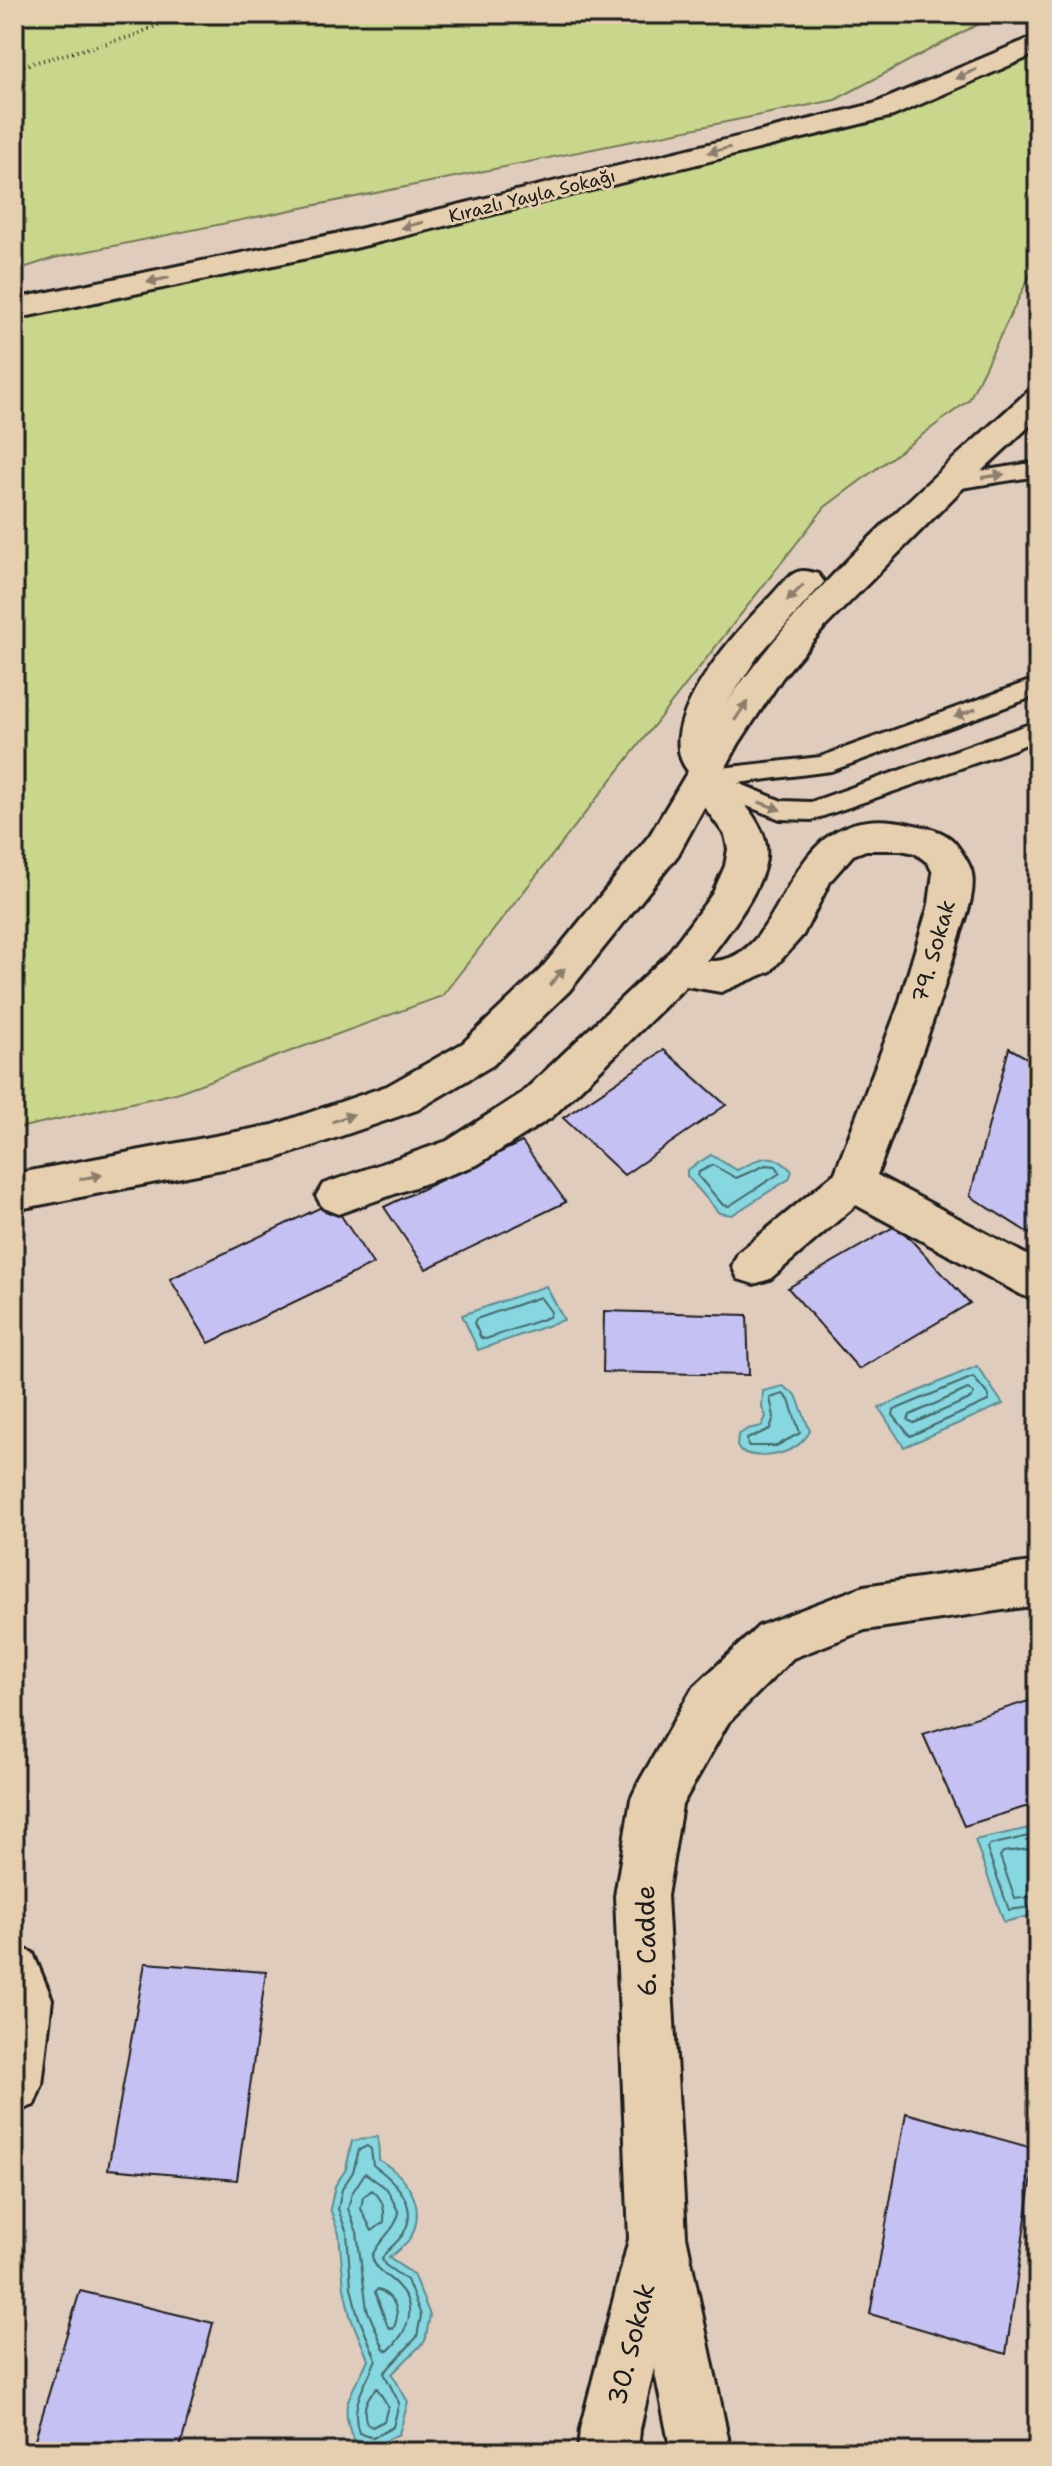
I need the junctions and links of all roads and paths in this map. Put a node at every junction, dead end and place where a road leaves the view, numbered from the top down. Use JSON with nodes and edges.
{"nodes":[{"id":1,"x":183,"y":14,"type":"edge"},
{"id":2,"x":1038,"y":43,"type":"edge"},
{"id":3,"x":14,"y":68,"type":"edge"},
{"id":4,"x":14,"y":309,"type":"edge"},
{"id":5,"x":1038,"y":400,"type":"edge"},
{"id":6,"x":1038,"y":469,"type":"edge"},
{"id":7,"x":948,"y":483,"type":"junction"},
{"id":8,"x":1038,"y":686,"type":"edge"},
{"id":9,"x":997,"y":701,"type":"junction"},
{"id":10,"x":1032,"y":732,"type":"edge"},
{"id":11,"x":703,"y":779,"type":"junction"},
{"id":12,"x":680,"y":967,"type":"junction"},
{"id":13,"x":853,"y":1183,"type":"junction"},
{"id":14,"x":14,"y":1192,"type":"edge"},
{"id":15,"x":338,"y":1196,"type":"dead end"},
{"id":16,"x":754,"y":1266,"type":"dead end"},
{"id":17,"x":1038,"y":1282,"type":"edge"},
{"id":18,"x":1038,"y":1583,"type":"edge"},
{"id":19,"x":14,"y":1972,"type":"edge"},
{"id":20,"x":14,"y":2085,"type":"edge"},
{"id":21,"x":657,"y":2236,"type":"junction"},
{"id":22,"x":608,"y":2452,"type":"edge"},
{"id":23,"x":701,"y":2452,"type":"edge"}],
"edges":[{"from":1,"to":3,"type":"path"},
{"from":2,"to":4,"type":"street","name":"Kırazlı Yayla Sokağı","one_way":true},
{"from":5,"to":7,"type":"street"},
{"from":7,"to":6,"type":"lane","one_way":true},
{"from":7,"to":11,"type":"street"},
{"from":8,"to":9,"type":"lane"},
{"from":9,"to":10,"type":"lane"},
{"from":9,"to":11,"type":"lane","one_way":true},
{"from":11,"to":10,"type":"lane","one_way":true},
{"from":11,"to":12,"type":"street"},
{"from":14,"to":11,"type":"street","one_way":true},
{"from":12,"to":13,"type":"street","name":"79. Sokak"},
{"from":12,"to":15,"type":"street"},
{"from":13,"to":16,"type":"street","name":"79. Sokak"},
{"from":13,"to":17,"type":"street"},
{"from":18,"to":21,"type":"street","name":"6. Cadde"},
{"from":19,"to":20,"type":"street"},
{"from":21,"to":22,"type":"street","name":"30. Sokak"},
{"from":21,"to":23,"type":"street","name":"6. Cadde"}]}
